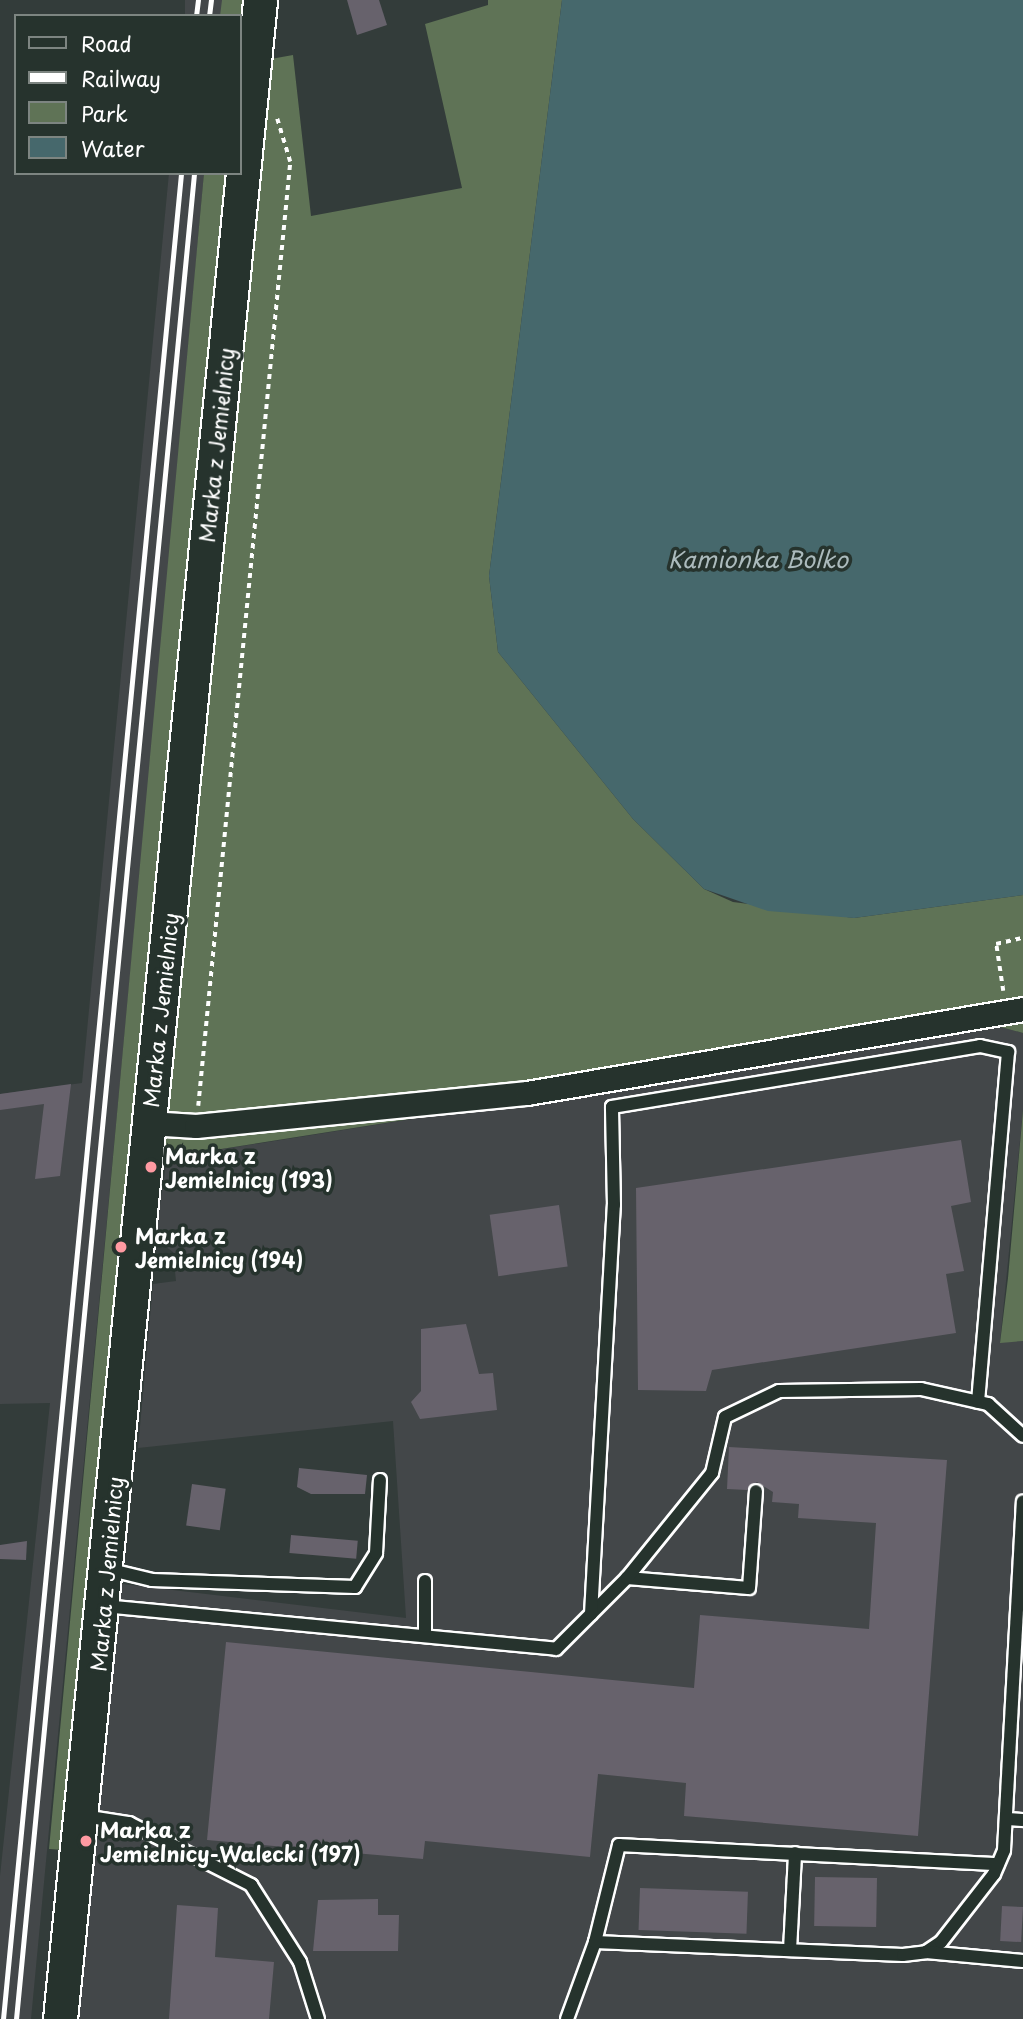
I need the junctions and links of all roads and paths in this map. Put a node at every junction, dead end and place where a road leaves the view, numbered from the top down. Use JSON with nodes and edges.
{"nodes":[{"id":1,"x":260,"y":0,"type":"edge"},
{"id":2,"x":274,"y":112,"type":"dead end"},
{"id":3,"x":1023,"y":938,"type":"edge"},
{"id":4,"x":1014,"y":1011,"type":"edge"},
{"id":5,"x":149,"y":1124,"type":"junction"},
{"id":6,"x":196,"y":1126,"type":"junction"},
{"id":7,"x":978,"y":1402,"type":"junction"},
{"id":8,"x":1023,"y":1436,"type":"edge"},
{"id":9,"x":380,"y":1480,"type":"dead end"},
{"id":10,"x":756,"y":1491,"type":"dead end"},
{"id":11,"x":1023,"y":1502,"type":"edge"},
{"id":12,"x":1022,"y":1555,"type":"edge"},
{"id":13,"x":107,"y":1569,"type":"junction"},
{"id":14,"x":627,"y":1578,"type":"junction"},
{"id":15,"x":425,"y":1581,"type":"dead end"},
{"id":16,"x":104,"y":1606,"type":"junction"},
{"id":17,"x":591,"y":1614,"type":"junction"},
{"id":18,"x":425,"y":1636,"type":"junction"},
{"id":19,"x":82,"y":1816,"type":"junction"},
{"id":20,"x":1007,"y":1819,"type":"junction"},
{"id":21,"x":1023,"y":1820,"type":"edge"},
{"id":22,"x":795,"y":1853,"type":"junction"},
{"id":23,"x":998,"y":1864,"type":"junction"},
{"id":24,"x":595,"y":1942,"type":"junction"},
{"id":25,"x":790,"y":1950,"type":"junction"},
{"id":26,"x":926,"y":1952,"type":"junction"},
{"id":27,"x":1023,"y":1961,"type":"edge"},
{"id":28,"x":60,"y":2019,"type":"edge"},
{"id":29,"x":318,"y":2019,"type":"edge"},
{"id":30,"x":567,"y":2019,"type":"edge"}],
"edges":[{"from":1,"to":5,"type":"main road","name":"Marka z Jemielnicy"},
{"from":2,"to":6,"type":"path"},
{"from":3,"to":4,"type":"path"},
{"from":4,"to":6,"type":"street"},
{"from":5,"to":6,"type":"street"},
{"from":5,"to":13,"type":"main road","name":"Marka z Jemielnicy"},
{"from":7,"to":8,"type":"lane"},
{"from":7,"to":14,"type":"lane"},
{"from":7,"to":17,"type":"lane"},
{"from":9,"to":13,"type":"lane"},
{"from":10,"to":14,"type":"lane"},
{"from":11,"to":12,"type":"lane"},
{"from":12,"to":20,"type":"lane"},
{"from":13,"to":16,"type":"main road","name":"Marka z Jemielnicy"},
{"from":14,"to":17,"type":"lane"},
{"from":15,"to":18,"type":"lane"},
{"from":16,"to":18,"type":"lane"},
{"from":16,"to":19,"type":"main road","name":"Marka z Jemielnicy"},
{"from":17,"to":18,"type":"lane"},
{"from":19,"to":28,"type":"main road","name":"Marka z Jemielnicy"},
{"from":19,"to":29,"type":"lane"},
{"from":20,"to":21,"type":"lane"},
{"from":20,"to":23,"type":"lane"},
{"from":22,"to":23,"type":"lane"},
{"from":22,"to":24,"type":"lane"},
{"from":22,"to":25,"type":"lane"},
{"from":23,"to":26,"type":"lane"},
{"from":24,"to":25,"type":"lane"},
{"from":24,"to":30,"type":"lane"},
{"from":25,"to":26,"type":"lane"},
{"from":26,"to":27,"type":"lane"}]}
